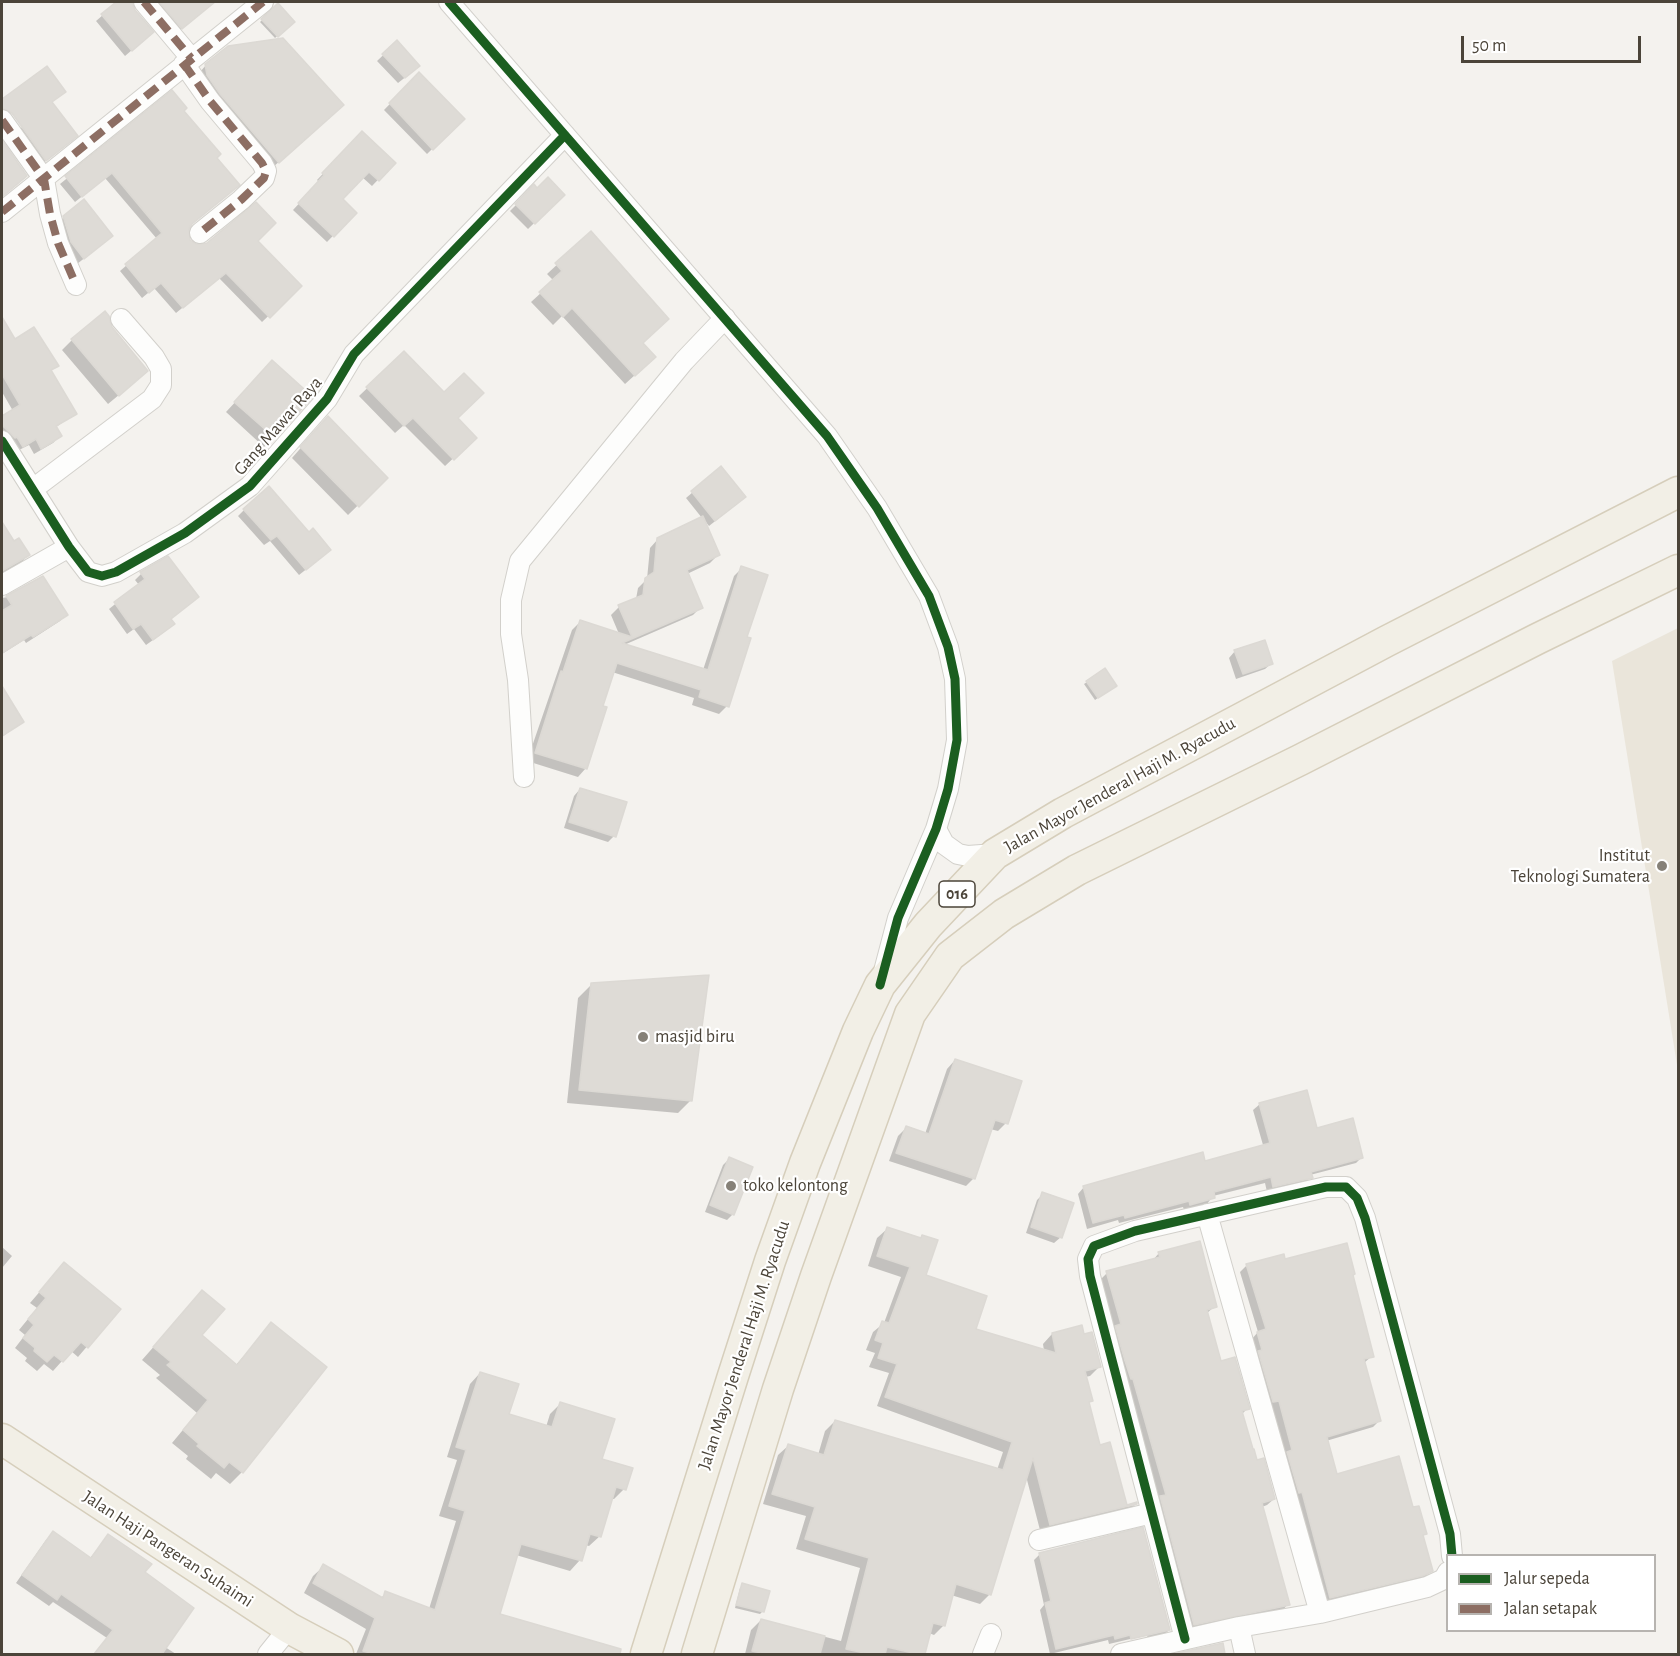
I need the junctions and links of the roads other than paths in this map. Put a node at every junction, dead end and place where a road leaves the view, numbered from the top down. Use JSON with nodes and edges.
{"nodes":[{"id":1,"x":144,"y":2,"type":"edge"},
{"id":2,"x":263,"y":2,"type":"edge"},
{"id":3,"x":449,"y":2,"type":"edge"},
{"id":4,"x":188,"y":61,"type":"junction"},
{"id":5,"x":2,"y":120,"type":"edge"},
{"id":6,"x":565,"y":135,"type":"junction"},
{"id":7,"x":44,"y":179,"type":"junction"},
{"id":8,"x":2,"y":212,"type":"edge"},
{"id":9,"x":200,"y":233,"type":"dead end"},
{"id":10,"x":76,"y":285,"type":"dead end"},
{"id":11,"x":725,"y":318,"type":"junction"},
{"id":12,"x":122,"y":319,"type":"dead end"},
{"id":13,"x":2,"y":441,"type":"edge"},
{"id":14,"x":33,"y":489,"type":"junction"},
{"id":15,"x":1678,"y":492,"type":"edge"},
{"id":16,"x":69,"y":547,"type":"junction"},
{"id":17,"x":1678,"y":570,"type":"edge"},
{"id":18,"x":2,"y":585,"type":"edge"},
{"id":19,"x":524,"y":777,"type":"dead end"},
{"id":20,"x":936,"y":829,"type":"junction"},
{"id":21,"x":995,"y":854,"type":"junction"},
{"id":22,"x":880,"y":985,"type":"junction"},
{"id":23,"x":1207,"y":1214,"type":"junction"},
{"id":24,"x":770,"y":1261,"type":"junction"},
{"id":25,"x":816,"y":1276,"type":"junction"},
{"id":26,"x":2,"y":1439,"type":"edge"},
{"id":27,"x":1152,"y":1513,"type":"junction"},
{"id":28,"x":1039,"y":1540,"type":"dead end"},
{"id":29,"x":1452,"y":1554,"type":"edge"},
{"id":30,"x":1446,"y":1576,"type":"edge"},
{"id":31,"x":1320,"y":1613,"type":"junction"},
{"id":32,"x":1239,"y":1627,"type":"junction"},
{"id":33,"x":289,"y":1628,"type":"junction"},
{"id":34,"x":991,"y":1634,"type":"dead end"},
{"id":35,"x":1185,"y":1639,"type":"junction"},
{"id":36,"x":268,"y":1654,"type":"edge"},
{"id":37,"x":338,"y":1654,"type":"edge"},
{"id":38,"x":646,"y":1654,"type":"edge"},
{"id":39,"x":697,"y":1654,"type":"edge"},
{"id":40,"x":982,"y":1654,"type":"edge"},
{"id":41,"x":1121,"y":1654,"type":"edge"},
{"id":42,"x":1245,"y":1654,"type":"edge"}],
"edges":[{"from":1,"to":4,"type":"street"},
{"from":2,"to":4,"type":"street"},
{"from":3,"to":6,"type":"street"},
{"from":4,"to":7,"type":"street"},
{"from":4,"to":9,"type":"street"},
{"from":5,"to":7,"type":"street"},
{"from":6,"to":11,"type":"street"},
{"from":6,"to":16,"type":"street","name":"Gang Mawar Raya"},
{"from":7,"to":8,"type":"street"},
{"from":7,"to":10,"type":"street"},
{"from":11,"to":19,"type":"street"},
{"from":11,"to":20,"type":"street"},
{"from":12,"to":14,"type":"street"},
{"from":13,"to":14,"type":"street","name":"Gang Mawar Raya"},
{"from":14,"to":16,"type":"street","name":"Gang Mawar Raya"},
{"from":15,"to":21,"type":"main road","name":"Jalan Mayor Jenderal Haji M. Ryacudu","number":"016"},
{"from":16,"to":18,"type":"street"},
{"from":17,"to":25,"type":"main road","number":"016"},
{"from":20,"to":21,"type":"street"},
{"from":20,"to":22,"type":"street"},
{"from":21,"to":22,"type":"main road","name":"Jalan Mayor Jenderal Haji M. Ryacudu","number":"016"},
{"from":22,"to":24,"type":"main road","name":"Jalan Mayor Jenderal Haji M. Ryacudu","number":"016"},
{"from":23,"to":27,"type":"street"},
{"from":23,"to":29,"type":"street"},
{"from":23,"to":31,"type":"street"},
{"from":24,"to":25,"type":"main road"},
{"from":24,"to":38,"type":"main road","name":"Jalan Mayor Jenderal Haji M. Ryacudu","number":"016"},
{"from":25,"to":39,"type":"main road","number":"016"},
{"from":26,"to":33,"type":"main road","name":"Jalan Haji Pangeran Suhaimi"},
{"from":27,"to":28,"type":"street"},
{"from":27,"to":35,"type":"street"},
{"from":30,"to":31,"type":"street"},
{"from":31,"to":32,"type":"street"},
{"from":32,"to":35,"type":"street"},
{"from":32,"to":42,"type":"street"},
{"from":33,"to":36,"type":"street"},
{"from":33,"to":37,"type":"main road","name":"Jalan Haji Pangeran Suhaimi"},
{"from":34,"to":40,"type":"street"},
{"from":35,"to":41,"type":"street"}]}
